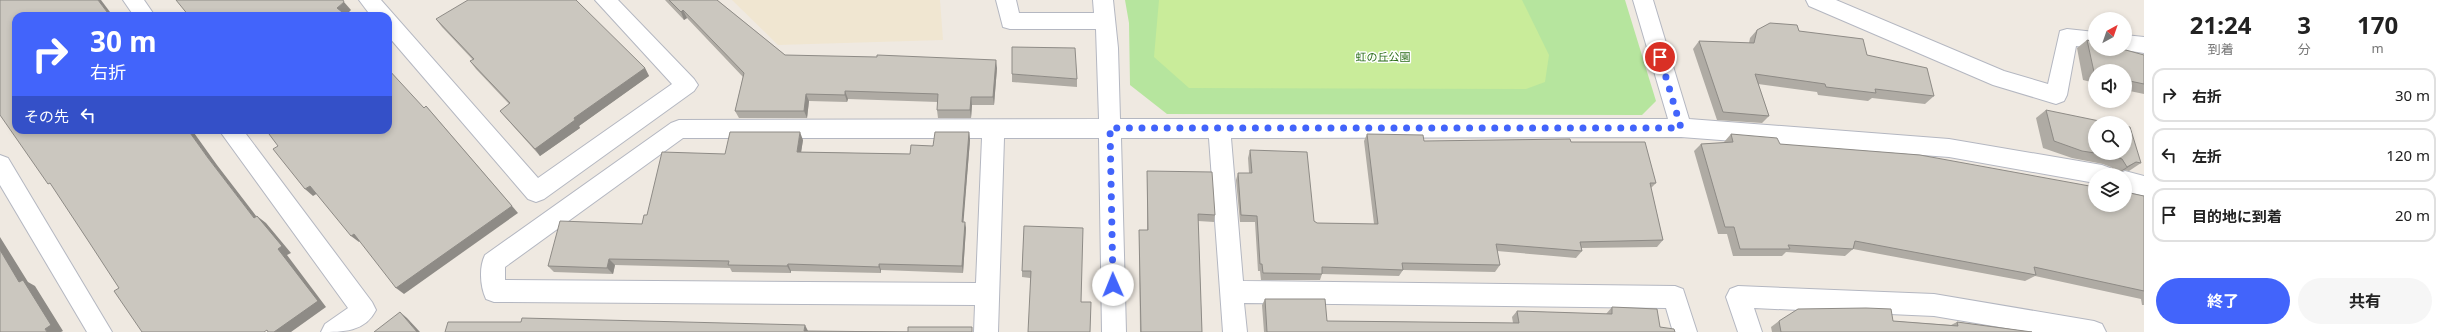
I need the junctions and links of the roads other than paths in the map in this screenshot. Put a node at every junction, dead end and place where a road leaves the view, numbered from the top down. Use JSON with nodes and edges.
{"nodes":[{"id":1,"x":133,"y":0,"type":"edge"},
{"id":2,"x":369,"y":0,"type":"edge"},
{"id":3,"x":605,"y":0,"type":"edge"},
{"id":4,"x":1006,"y":0,"type":"edge"},
{"id":5,"x":1103,"y":0,"type":"edge"},
{"id":6,"x":1643,"y":0,"type":"edge"},
{"id":7,"x":1816,"y":0,"type":"edge"},
{"id":8,"x":142,"y":12,"type":"edge"},
{"id":9,"x":380,"y":12,"type":"edge"},
{"id":10,"x":1105,"y":21,"type":"junction"},
{"id":11,"x":392,"y":27,"type":"edge"},
{"id":12,"x":2088,"y":39,"type":"edge"},
{"id":13,"x":2132,"y":44,"type":"edge"},
{"id":14,"x":2144,"y":45,"type":"edge"},
{"id":15,"x":993,"y":128,"type":"junction"},
{"id":16,"x":1110,"y":128,"type":"junction"},
{"id":17,"x":1220,"y":128,"type":"junction"},
{"id":18,"x":1681,"y":128,"type":"junction"},
{"id":19,"x":233,"y":134,"type":"edge"},
{"id":20,"x":0,"y":165,"type":"edge"},
{"id":21,"x":2088,"y":173,"type":"edge"},
{"id":22,"x":2132,"y":183,"type":"edge"},
{"id":23,"x":2144,"y":186,"type":"edge"},
{"id":24,"x":1232,"y":292,"type":"junction"},
{"id":25,"x":987,"y":294,"type":"junction"},
{"id":26,"x":100,"y":332,"type":"edge"},
{"id":27,"x":332,"y":332,"type":"edge"},
{"id":28,"x":986,"y":332,"type":"edge"},
{"id":29,"x":1114,"y":332,"type":"edge"},
{"id":30,"x":1235,"y":332,"type":"edge"},
{"id":31,"x":1685,"y":332,"type":"edge"},
{"id":32,"x":1750,"y":332,"type":"edge"},
{"id":33,"x":2094,"y":332,"type":"edge"}],
"edges":[{"from":1,"to":8,"type":"street"},
{"from":2,"to":9,"type":"street"},
{"from":3,"to":11,"type":"street"},
{"from":4,"to":10,"type":"street"},
{"from":5,"to":10,"type":"street"},
{"from":6,"to":18,"type":"street"},
{"from":7,"to":12,"type":"street"},
{"from":10,"to":16,"type":"street"},
{"from":13,"to":14,"type":"street"},
{"from":15,"to":16,"type":"street"},
{"from":15,"to":25,"type":"street"},
{"from":15,"to":25,"type":"street"},
{"from":16,"to":17,"type":"street"},
{"from":16,"to":29,"type":"street"},
{"from":17,"to":18,"type":"street"},
{"from":17,"to":24,"type":"street"},
{"from":18,"to":21,"type":"street"},
{"from":19,"to":27,"type":"street"},
{"from":20,"to":26,"type":"street"},
{"from":22,"to":23,"type":"street"},
{"from":24,"to":30,"type":"street"},
{"from":24,"to":31,"type":"street"},
{"from":25,"to":28,"type":"street"},
{"from":32,"to":33,"type":"street"}]}
